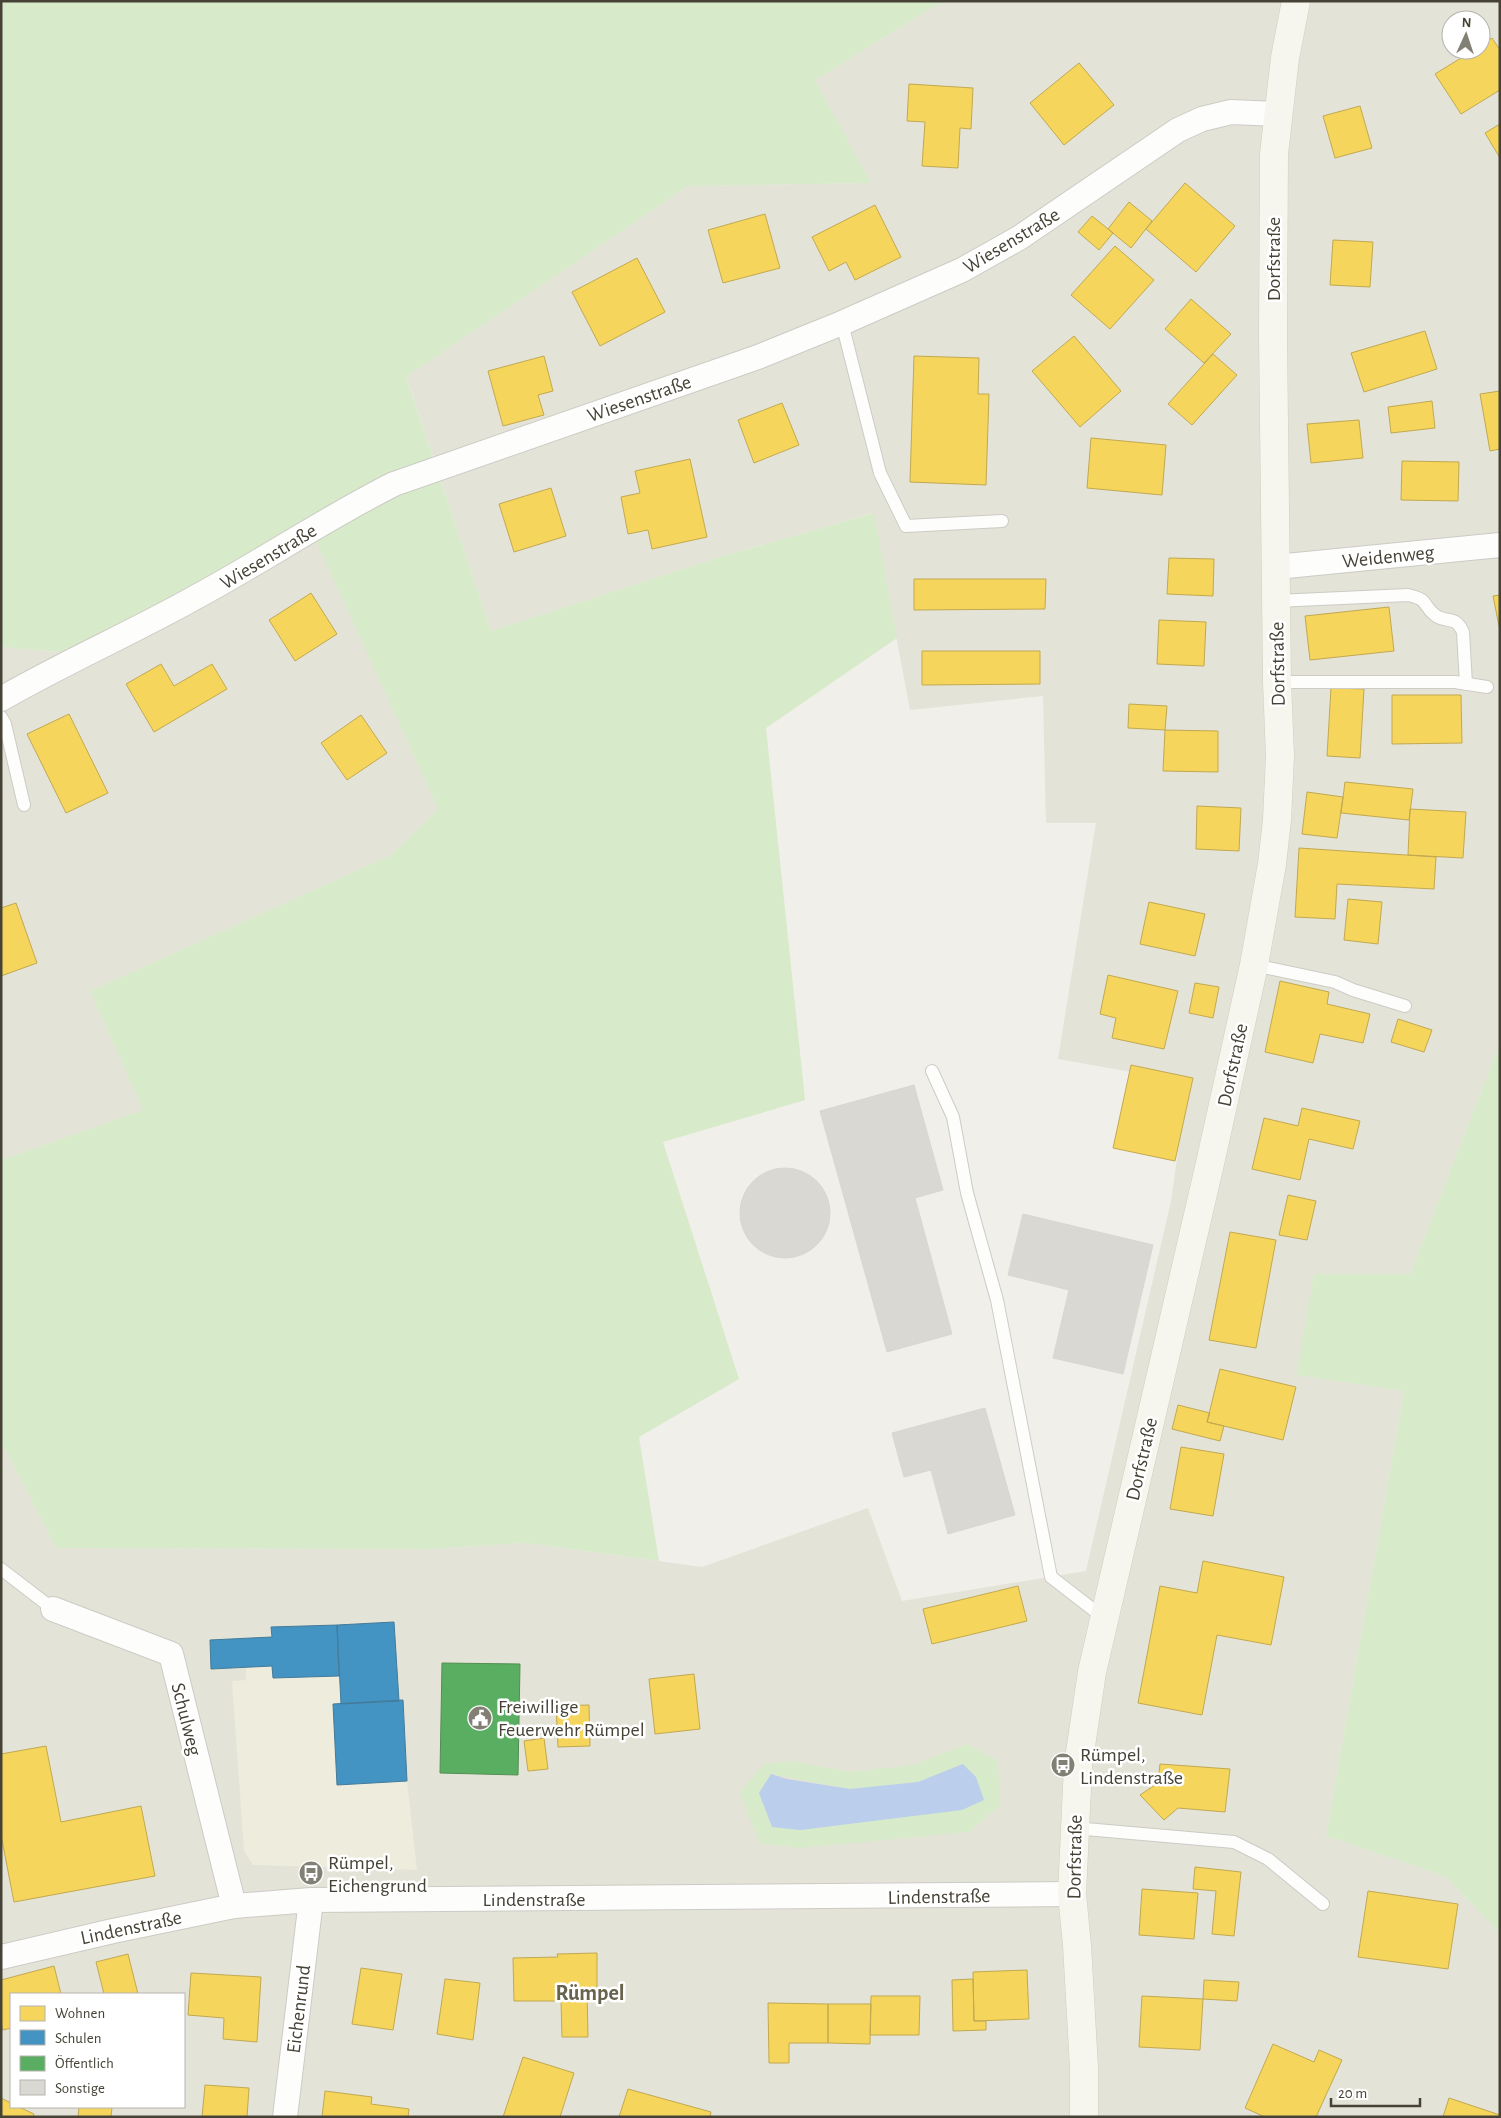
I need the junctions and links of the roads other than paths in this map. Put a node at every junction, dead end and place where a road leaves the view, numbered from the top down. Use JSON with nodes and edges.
{"nodes":[{"id":1,"x":1296,"y":1,"type":"edge"},
{"id":2,"x":1277,"y":114,"type":"junction"},
{"id":3,"x":842,"y":324,"type":"junction"},
{"id":4,"x":1002,"y":521,"type":"dead end"},
{"id":5,"x":1500,"y":545,"type":"edge"},
{"id":6,"x":1276,"y":567,"type":"junction"},
{"id":7,"x":1276,"y":601,"type":"junction"},
{"id":8,"x":1277,"y":682,"type":"junction"},
{"id":9,"x":1466,"y":684,"type":"junction"},
{"id":10,"x":1487,"y":687,"type":"dead end"},
{"id":11,"x":1,"y":699,"type":"edge"},
{"id":12,"x":1,"y":718,"type":"edge"},
{"id":13,"x":24,"y":805,"type":"dead end"},
{"id":14,"x":1254,"y":965,"type":"junction"},
{"id":15,"x":1405,"y":1006,"type":"dead end"},
{"id":16,"x":932,"y":1071,"type":"dead end"},
{"id":17,"x":1,"y":1569,"type":"edge"},
{"id":18,"x":53,"y":1609,"type":"joint"},
{"id":19,"x":1104,"y":1618,"type":"junction"},
{"id":20,"x":1074,"y":1828,"type":"junction"},
{"id":21,"x":1072,"y":1894,"type":"junction"},
{"id":22,"x":310,"y":1900,"type":"junction"},
{"id":23,"x":1323,"y":1904,"type":"dead end"},
{"id":24,"x":234,"y":1906,"type":"junction"},
{"id":25,"x":1,"y":1957,"type":"edge"},
{"id":26,"x":285,"y":2117,"type":"edge"},
{"id":27,"x":1084,"y":2117,"type":"edge"}],
"edges":[{"from":1,"to":2,"type":"street","name":"Dorfstraße"},
{"from":2,"to":3,"type":"street","name":"Wiesenstraße"},
{"from":2,"to":6,"type":"street","name":"Dorfstraße"},
{"from":3,"to":4,"type":"lane"},
{"from":3,"to":11,"type":"street","name":"Wiesenstraße"},
{"from":5,"to":6,"type":"street","name":"Weidenweg"},
{"from":6,"to":7,"type":"street","name":"Dorfstraße"},
{"from":7,"to":8,"type":"street","name":"Dorfstraße"},
{"from":7,"to":9,"type":"lane"},
{"from":8,"to":9,"type":"lane"},
{"from":8,"to":14,"type":"street","name":"Dorfstraße"},
{"from":9,"to":10,"type":"lane"},
{"from":12,"to":13,"type":"lane"},
{"from":14,"to":15,"type":"lane"},
{"from":14,"to":19,"type":"street","name":"Dorfstraße"},
{"from":16,"to":19,"type":"lane"},
{"from":17,"to":18,"type":"lane"},
{"from":18,"to":24,"type":"street","name":"Schulweg"},
{"from":19,"to":20,"type":"street","name":"Dorfstraße"},
{"from":20,"to":21,"type":"street","name":"Dorfstraße"},
{"from":20,"to":23,"type":"lane"},
{"from":21,"to":22,"type":"street","name":"Lindenstraße"},
{"from":21,"to":27,"type":"street","name":"Dorfstraße"},
{"from":22,"to":24,"type":"street","name":"Lindenstraße"},
{"from":22,"to":26,"type":"street","name":"Eichenrund"},
{"from":24,"to":25,"type":"street","name":"Lindenstraße"}]}
